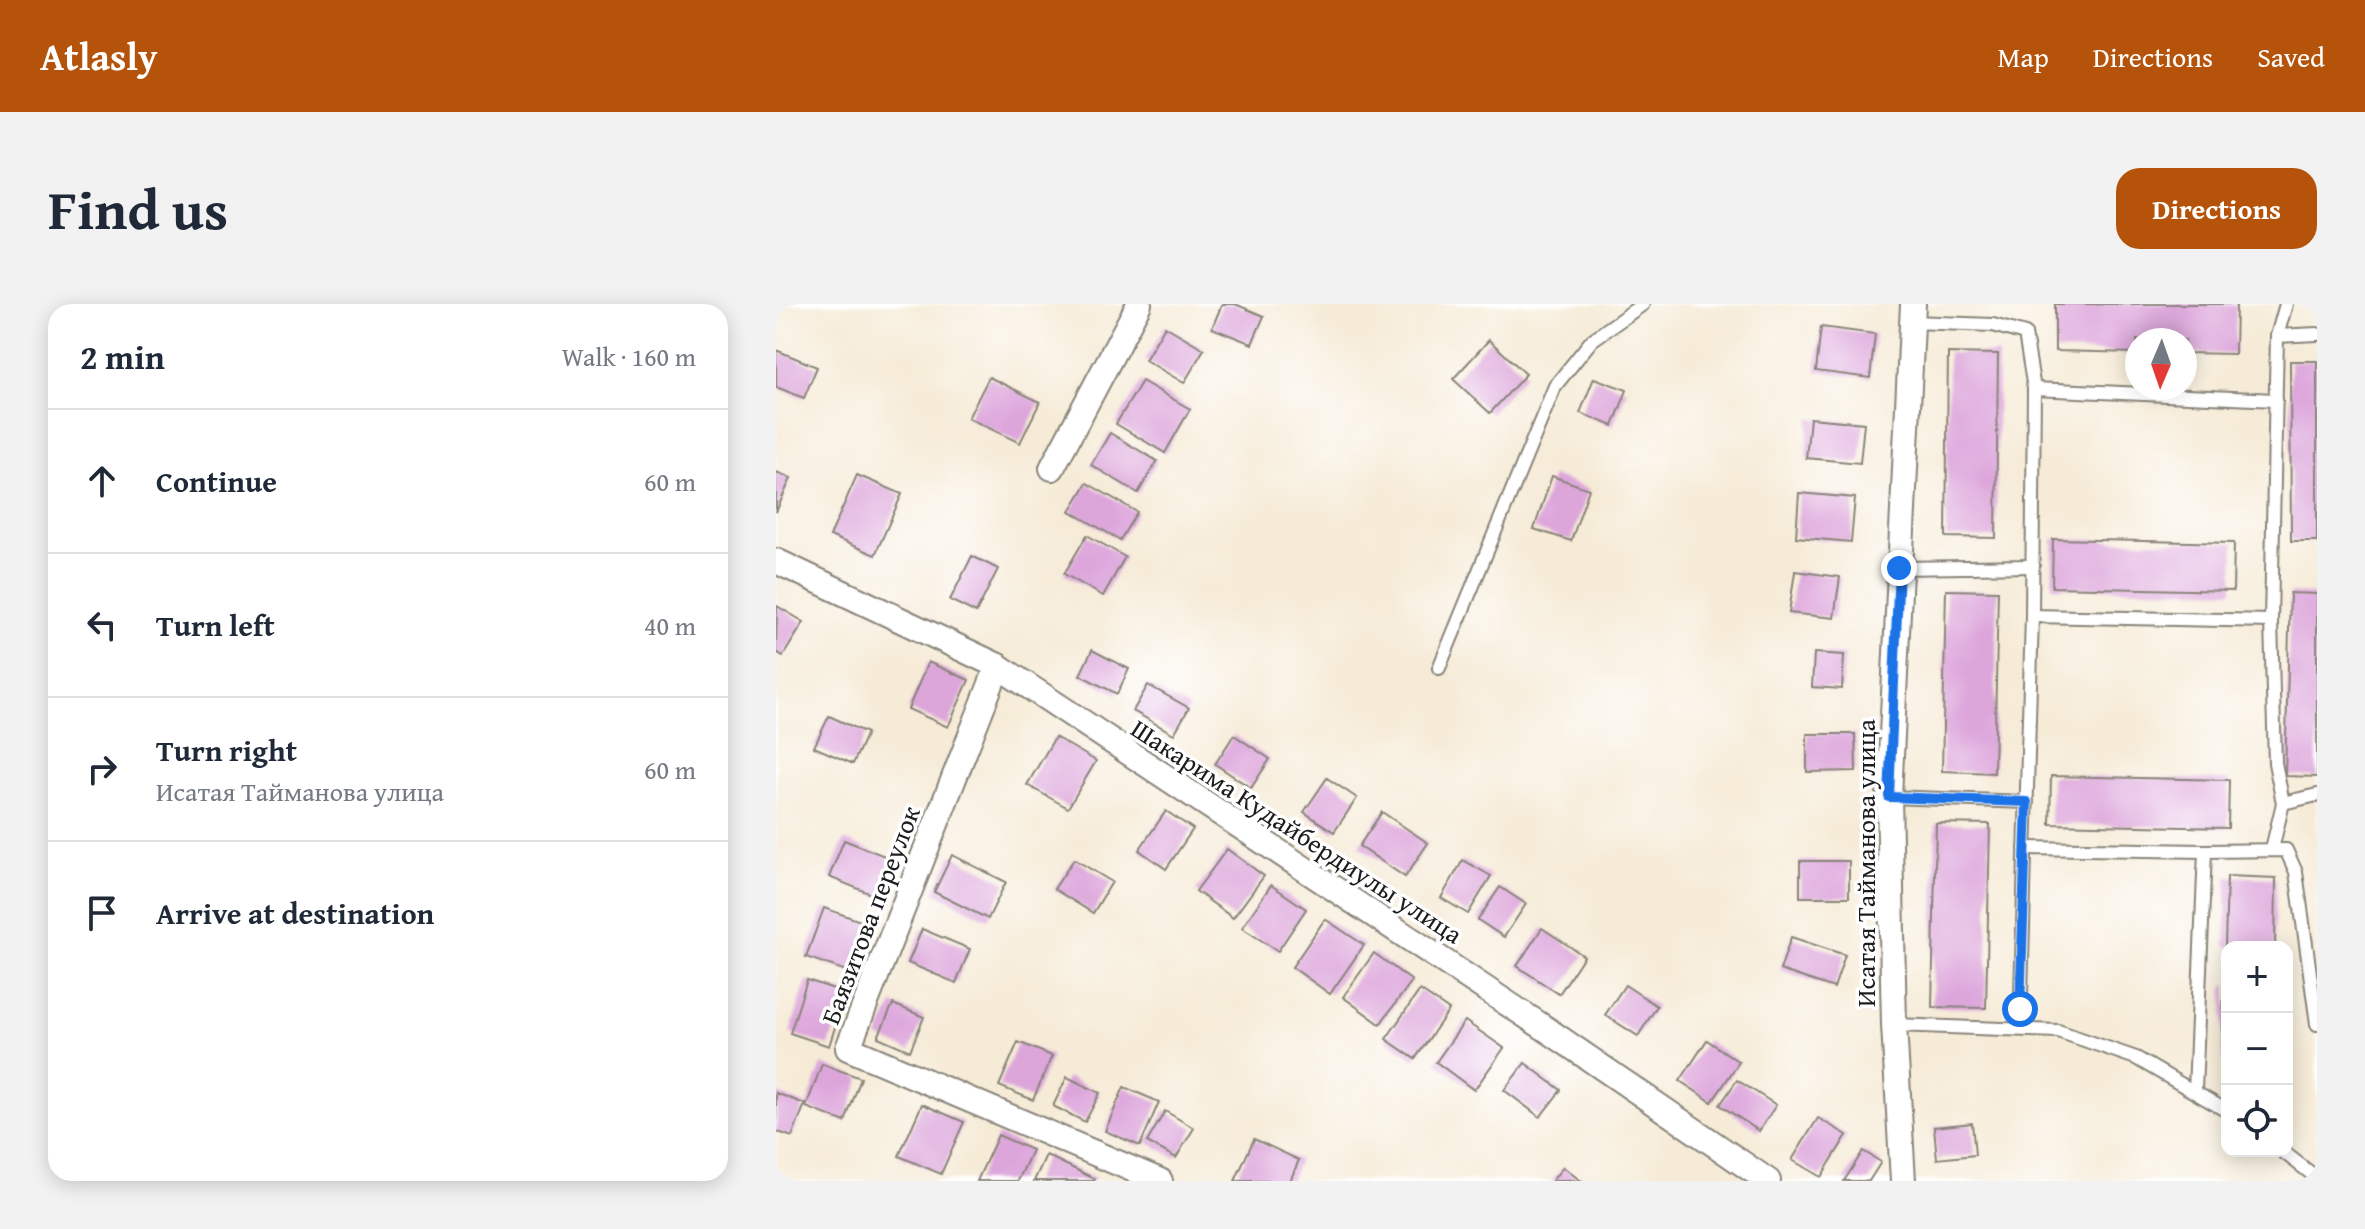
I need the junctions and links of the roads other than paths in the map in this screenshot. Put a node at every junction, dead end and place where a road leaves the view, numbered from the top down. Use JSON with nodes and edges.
{"nodes":[{"id":1,"x":1139,"y":304,"type":"edge"},
{"id":2,"x":1643,"y":304,"type":"edge"},
{"id":3,"x":2286,"y":304,"type":"edge"},
{"id":4,"x":1912,"y":313,"type":"edge"},
{"id":5,"x":2317,"y":334,"type":"edge"},
{"id":6,"x":2277,"y":336,"type":"junction"},
{"id":7,"x":2034,"y":389,"type":"junction"},
{"id":8,"x":2276,"y":400,"type":"junction"},
{"id":9,"x":1052,"y":468,"type":"dead end"},
{"id":10,"x":776,"y":561,"type":"edge"},
{"id":11,"x":2033,"y":566,"type":"junction"},
{"id":12,"x":1899,"y":568,"type":"junction"},
{"id":13,"x":2032,"y":616,"type":"junction"},
{"id":14,"x":2271,"y":621,"type":"junction"},
{"id":15,"x":998,"y":666,"type":"junction"},
{"id":16,"x":1439,"y":668,"type":"dead end"},
{"id":17,"x":2317,"y":795,"type":"edge"},
{"id":18,"x":1889,"y":797,"type":"junction"},
{"id":19,"x":2027,"y":802,"type":"junction"},
{"id":20,"x":2283,"y":803,"type":"junction"},
{"id":21,"x":2025,"y":848,"type":"junction"},
{"id":22,"x":2272,"y":849,"type":"junction"},
{"id":23,"x":2205,"y":851,"type":"junction"},
{"id":24,"x":2317,"y":1024,"type":"edge"},
{"id":25,"x":1894,"y":1025,"type":"junction"},
{"id":26,"x":2020,"y":1029,"type":"junction"},
{"id":27,"x":2195,"y":1091,"type":"junction"},
{"id":28,"x":2221,"y":1107,"type":"edge"},
{"id":29,"x":2290,"y":1157,"type":"edge"},
{"id":30,"x":2317,"y":1178,"type":"edge"},
{"id":31,"x":1160,"y":1181,"type":"edge"},
{"id":32,"x":1768,"y":1181,"type":"edge"},
{"id":33,"x":1903,"y":1181,"type":"edge"}],
"edges":[{"from":1,"to":9,"type":"street"},
{"from":2,"to":16,"type":"lane"},
{"from":3,"to":6,"type":"lane"},
{"from":4,"to":7,"type":"lane"},
{"from":4,"to":12,"type":"street","name":"Исатая Тайманова улица"},
{"from":5,"to":6,"type":"lane"},
{"from":6,"to":8,"type":"lane"},
{"from":7,"to":8,"type":"lane"},
{"from":7,"to":11,"type":"lane"},
{"from":8,"to":14,"type":"lane"},
{"from":10,"to":15,"type":"street","name":"Шакарима Кудайбердиулы улица"},
{"from":11,"to":12,"type":"lane"},
{"from":11,"to":13,"type":"lane"},
{"from":12,"to":18,"type":"street","name":"Исатая Тайманова улица"},
{"from":13,"to":14,"type":"lane"},
{"from":13,"to":19,"type":"lane"},
{"from":14,"to":20,"type":"lane"},
{"from":15,"to":31,"type":"street","name":"Баязитова переулок"},
{"from":15,"to":32,"type":"street","name":"Шакарима Кудайбердиулы улица"},
{"from":17,"to":20,"type":"lane"},
{"from":18,"to":19,"type":"lane"},
{"from":18,"to":25,"type":"street","name":"Исатая Тайманова улица"},
{"from":19,"to":21,"type":"lane"},
{"from":20,"to":22,"type":"lane"},
{"from":21,"to":23,"type":"lane"},
{"from":21,"to":26,"type":"lane"},
{"from":22,"to":23,"type":"lane"},
{"from":22,"to":24,"type":"lane"},
{"from":23,"to":27,"type":"lane"},
{"from":25,"to":26,"type":"lane"},
{"from":25,"to":33,"type":"street","name":"Исатая Тайманова улица"},
{"from":26,"to":27,"type":"lane"},
{"from":27,"to":28,"type":"lane"},
{"from":29,"to":30,"type":"lane"}]}
